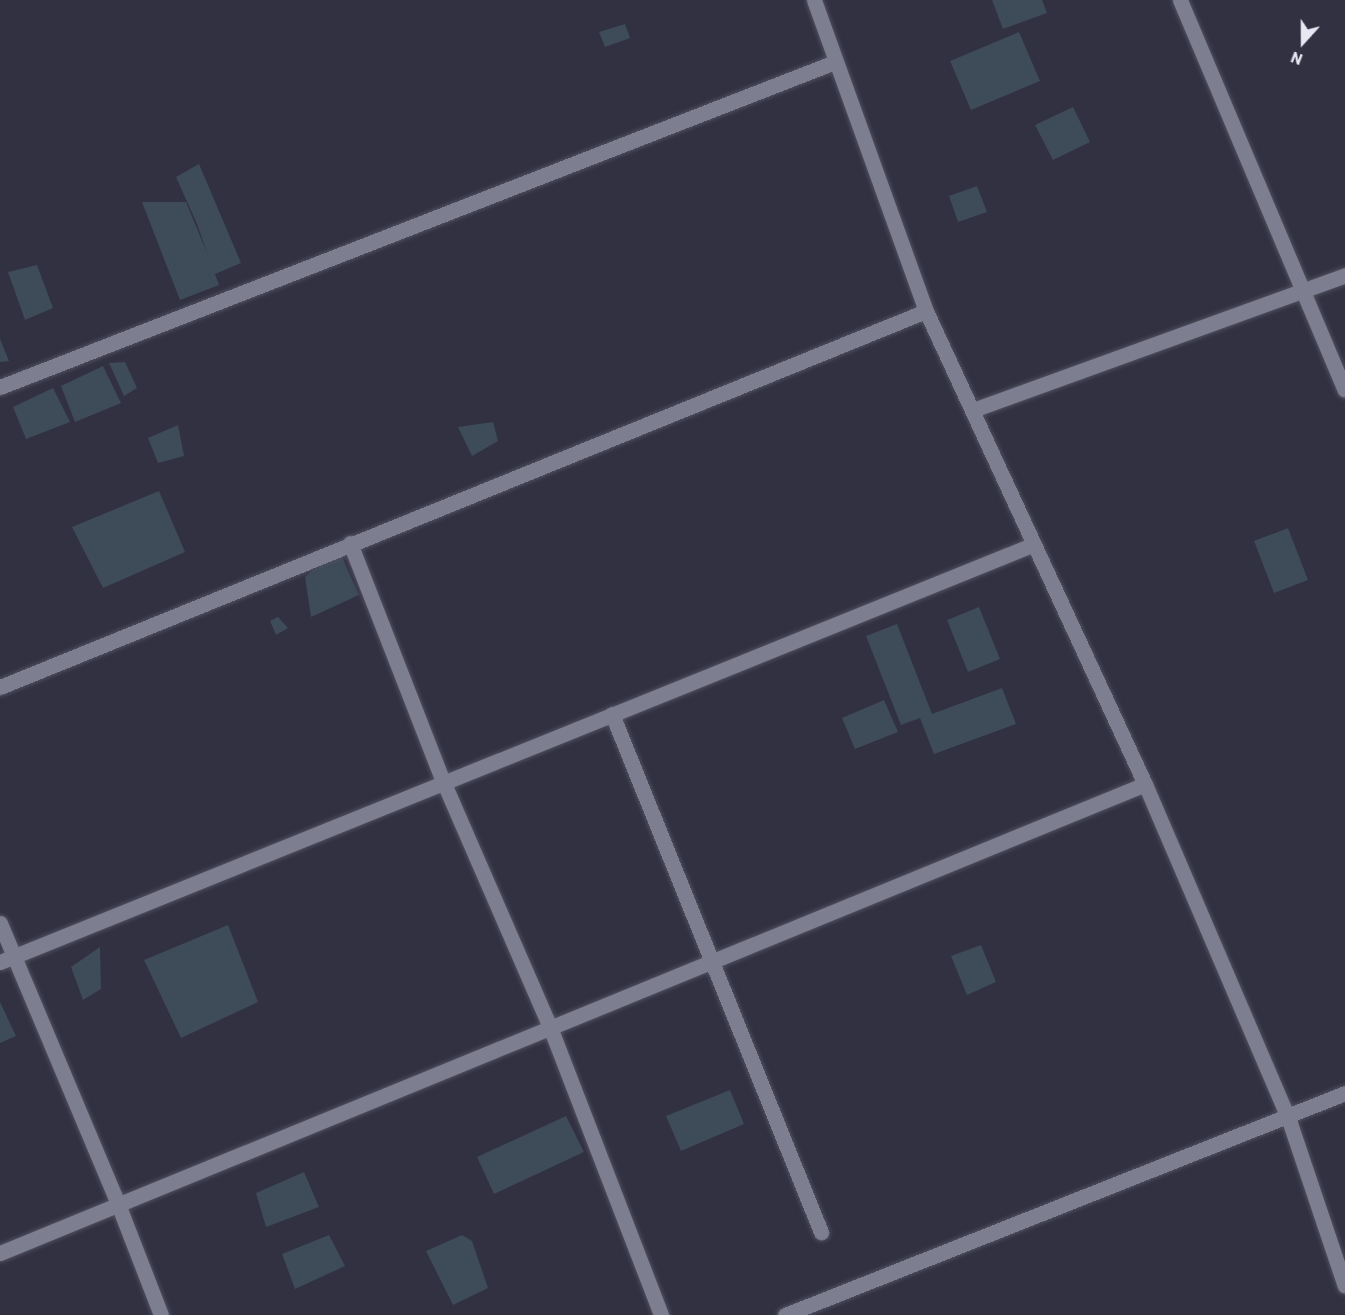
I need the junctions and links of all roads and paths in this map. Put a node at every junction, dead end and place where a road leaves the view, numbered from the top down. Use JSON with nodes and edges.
{"nodes":[{"id":1,"x":814,"y":0,"type":"edge"},
{"id":2,"x":1180,"y":0,"type":"edge"},
{"id":3,"x":835,"y":62,"type":"junction"},
{"id":4,"x":1345,"y":275,"type":"edge"},
{"id":5,"x":1304,"y":292,"type":"junction"},
{"id":6,"x":926,"y":311,"type":"junction"},
{"id":7,"x":0,"y":387,"type":"edge"},
{"id":8,"x":1345,"y":390,"type":"edge"},
{"id":9,"x":973,"y":410,"type":"junction"},
{"id":10,"x":350,"y":543,"type":"junction"},
{"id":11,"x":1032,"y":545,"type":"junction"},
{"id":12,"x":0,"y":687,"type":"edge"},
{"id":13,"x":612,"y":714,"type":"junction"},
{"id":14,"x":443,"y":782,"type":"junction"},
{"id":15,"x":1145,"y":784,"type":"junction"},
{"id":16,"x":0,"y":923,"type":"edge"},
{"id":17,"x":7,"y":959,"type":"edge"},
{"id":18,"x":713,"y":961,"type":"junction"},
{"id":19,"x":550,"y":1027,"type":"junction"},
{"id":20,"x":1345,"y":1093,"type":"edge"},
{"id":21,"x":1288,"y":1117,"type":"junction"},
{"id":22,"x":118,"y":1204,"type":"junction"},
{"id":23,"x":821,"y":1232,"type":"dead end"},
{"id":24,"x":0,"y":1253,"type":"edge"},
{"id":25,"x":1345,"y":1286,"type":"edge"},
{"id":26,"x":161,"y":1315,"type":"edge"},
{"id":27,"x":662,"y":1315,"type":"edge"},
{"id":28,"x":785,"y":1315,"type":"edge"}],
"edges":[{"from":1,"to":3,"type":"street"},
{"from":2,"to":5,"type":"street"},
{"from":3,"to":6,"type":"street"},
{"from":3,"to":7,"type":"street"},
{"from":4,"to":5,"type":"street"},
{"from":5,"to":8,"type":"street"},
{"from":5,"to":9,"type":"street"},
{"from":6,"to":9,"type":"street"},
{"from":6,"to":10,"type":"street"},
{"from":9,"to":11,"type":"street"},
{"from":10,"to":12,"type":"street"},
{"from":10,"to":14,"type":"street"},
{"from":11,"to":13,"type":"street"},
{"from":11,"to":15,"type":"street"},
{"from":13,"to":14,"type":"street"},
{"from":13,"to":18,"type":"street"},
{"from":14,"to":17,"type":"street"},
{"from":14,"to":19,"type":"street"},
{"from":15,"to":18,"type":"street"},
{"from":15,"to":21,"type":"street"},
{"from":16,"to":17,"type":"street"},
{"from":17,"to":22,"type":"street"},
{"from":18,"to":19,"type":"street"},
{"from":18,"to":23,"type":"street"},
{"from":19,"to":22,"type":"street"},
{"from":19,"to":27,"type":"street"},
{"from":20,"to":21,"type":"street"},
{"from":21,"to":25,"type":"street"},
{"from":21,"to":28,"type":"street"},
{"from":22,"to":24,"type":"street"},
{"from":22,"to":26,"type":"street"}]}
